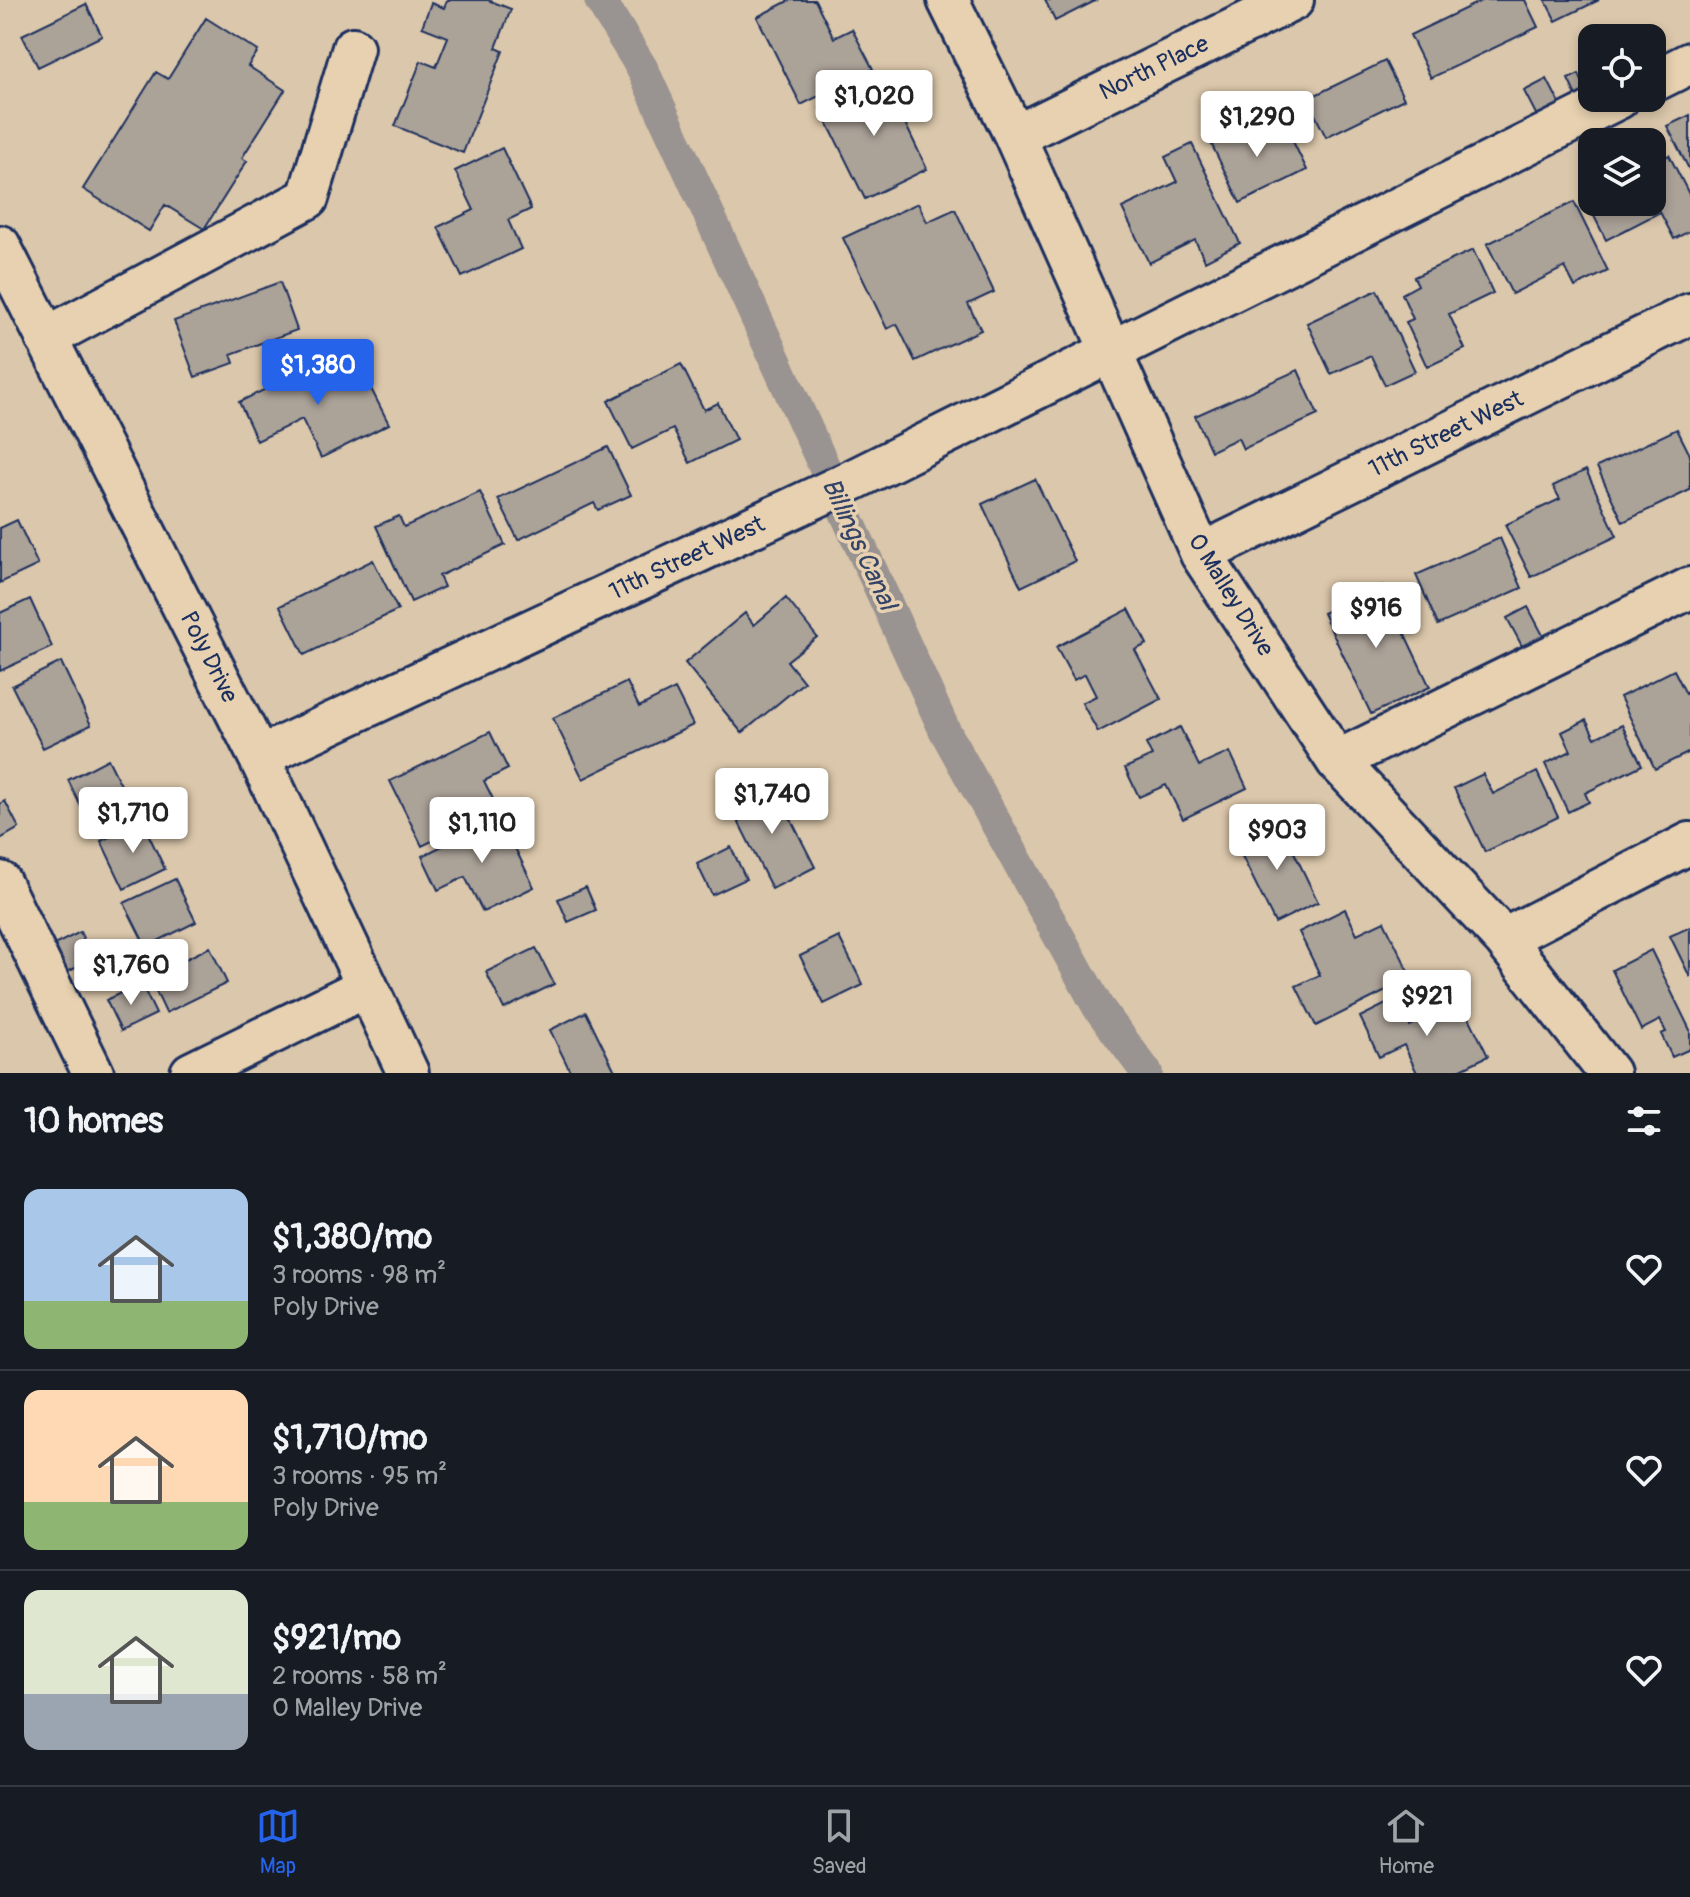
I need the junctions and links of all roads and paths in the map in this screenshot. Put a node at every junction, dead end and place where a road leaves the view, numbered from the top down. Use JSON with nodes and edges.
{"nodes":[{"id":1,"x":948,"y":0,"type":"edge"},
{"id":2,"x":1293,"y":0,"type":"edge"},
{"id":3,"x":353,"y":48,"type":"dead end"},
{"id":4,"x":1690,"y":63,"type":"edge"},
{"id":5,"x":1666,"y":75,"type":"edge"},
{"id":6,"x":1591,"y":112,"type":"edge"},
{"id":7,"x":1015,"y":136,"type":"junction"},
{"id":8,"x":0,"y":246,"type":"edge"},
{"id":9,"x":1690,"y":314,"type":"edge"},
{"id":10,"x":46,"y":338,"type":"junction"},
{"id":11,"x":1109,"y":349,"type":"junction"},
{"id":12,"x":1201,"y":554,"type":"junction"},
{"id":13,"x":1690,"y":588,"type":"edge"},
{"id":14,"x":259,"y":757,"type":"junction"},
{"id":15,"x":1337,"y":761,"type":"junction"},
{"id":16,"x":1690,"y":843,"type":"edge"},
{"id":17,"x":0,"y":882,"type":"edge"},
{"id":18,"x":1504,"y":939,"type":"junction"},
{"id":19,"x":366,"y":987,"type":"junction"},
{"id":20,"x":93,"y":1073,"type":"edge"},
{"id":21,"x":191,"y":1073,"type":"edge"},
{"id":22,"x":408,"y":1073,"type":"edge"},
{"id":23,"x":1609,"y":1073,"type":"edge"}],
"edges":[{"from":1,"to":7,"type":"street","name":"O Malley Drive"},
{"from":2,"to":7,"type":"street","name":"North Place"},
{"from":3,"to":10,"type":"street"},
{"from":4,"to":5,"type":"street"},
{"from":6,"to":11,"type":"street","name":"11th Street West"},
{"from":7,"to":11,"type":"street","name":"O Malley Drive"},
{"from":8,"to":10,"type":"street","name":"Poly Drive"},
{"from":9,"to":12,"type":"street","name":"11th Street West"},
{"from":10,"to":14,"type":"street","name":"Poly Drive"},
{"from":11,"to":12,"type":"street","name":"O Malley Drive"},
{"from":11,"to":14,"type":"street","name":"11th Street West"},
{"from":12,"to":15,"type":"street","name":"O Malley Drive"},
{"from":13,"to":15,"type":"street"},
{"from":14,"to":19,"type":"street","name":"Poly Drive"},
{"from":15,"to":18,"type":"street","name":"O Malley Drive"},
{"from":16,"to":18,"type":"street"},
{"from":17,"to":20,"type":"street"},
{"from":18,"to":23,"type":"street","name":"O Malley Drive"},
{"from":19,"to":21,"type":"street"},
{"from":19,"to":22,"type":"street","name":"Poly Drive"}]}
